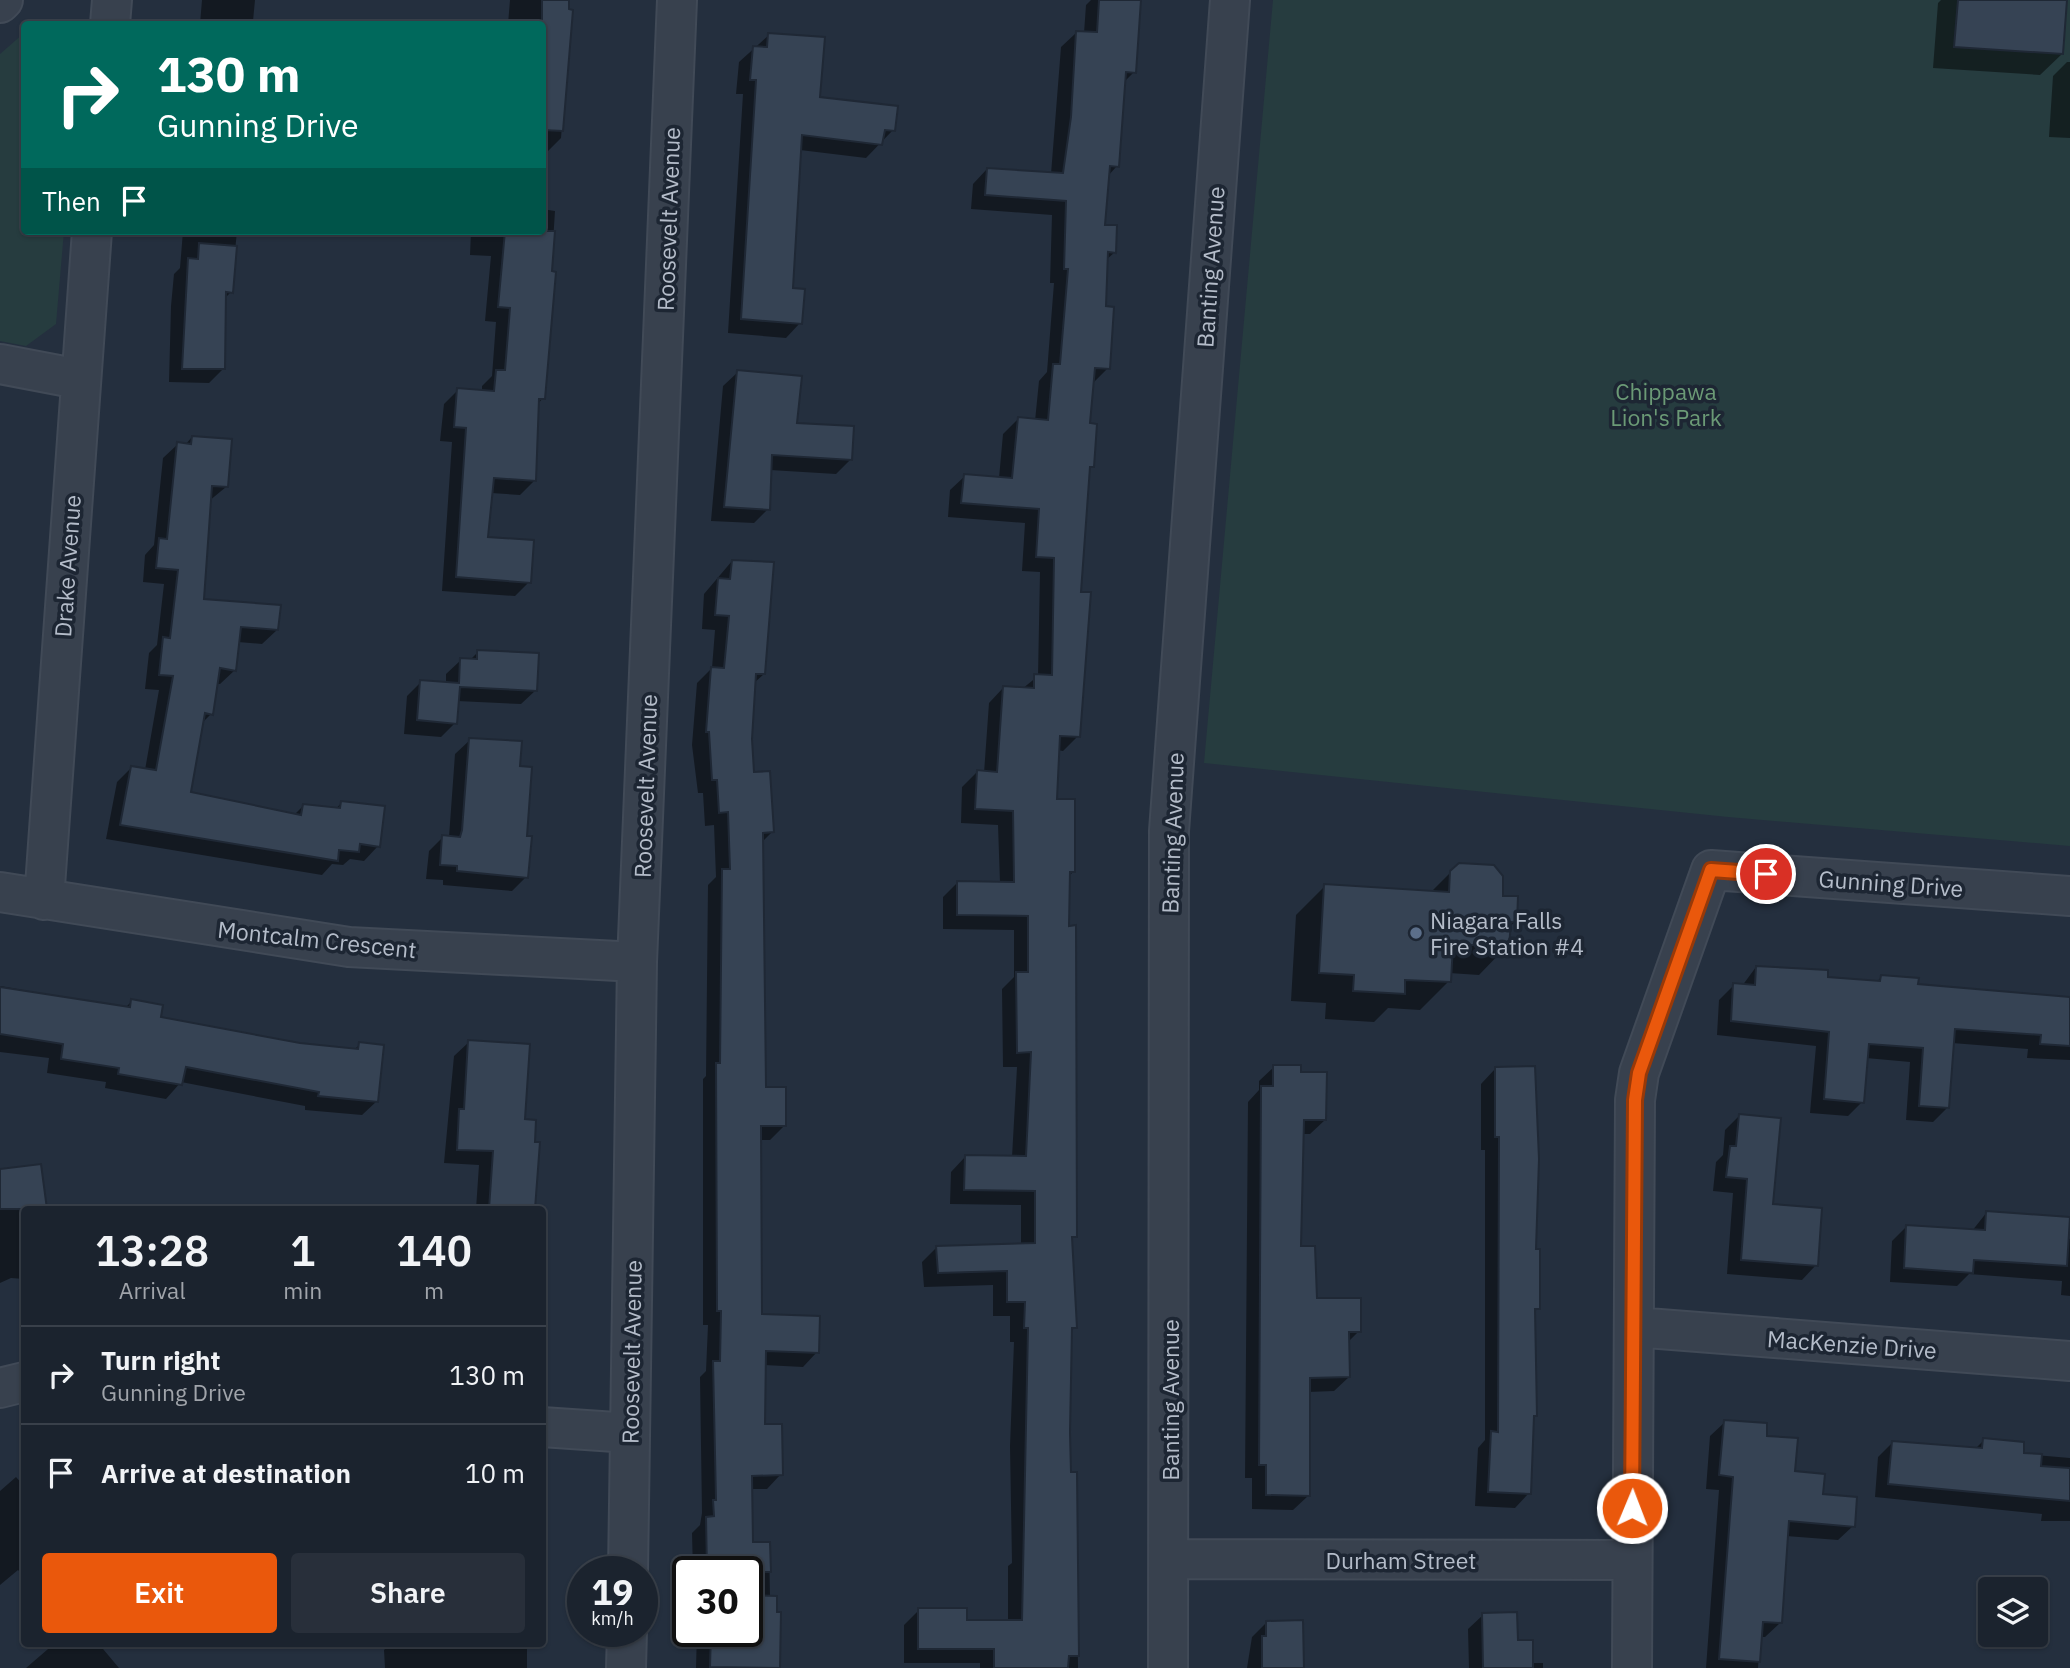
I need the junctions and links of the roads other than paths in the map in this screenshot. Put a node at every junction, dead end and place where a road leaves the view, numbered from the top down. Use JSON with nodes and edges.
{"nodes":[{"id":1,"x":112,"y":0,"type":"edge"},
{"id":2,"x":677,"y":0,"type":"edge"},
{"id":3,"x":1230,"y":0,"type":"edge"},
{"id":4,"x":110,"y":21,"type":"edge"},
{"id":5,"x":92,"y":235,"type":"edge"},
{"id":6,"x":0,"y":365,"type":"edge"},
{"id":7,"x":79,"y":379,"type":"junction"},
{"id":8,"x":0,"y":892,"type":"edge"},
{"id":9,"x":2070,"y":896,"type":"edge"},
{"id":10,"x":44,"y":901,"type":"junction"},
{"id":11,"x":637,"y":962,"type":"junction"},
{"id":12,"x":1634,"y":1327,"type":"junction"},
{"id":13,"x":2070,"y":1361,"type":"edge"},
{"id":14,"x":21,"y":1383,"type":"edge"},
{"id":15,"x":0,"y":1388,"type":"edge"},
{"id":16,"x":546,"y":1427,"type":"edge"},
{"id":17,"x":630,"y":1433,"type":"junction"},
{"id":18,"x":628,"y":1556,"type":"edge"},
{"id":19,"x":1170,"y":1559,"type":"junction"},
{"id":20,"x":1631,"y":1560,"type":"junction"},
{"id":21,"x":627,"y":1647,"type":"edge"},
{"id":22,"x":626,"y":1668,"type":"edge"},
{"id":23,"x":1168,"y":1668,"type":"edge"},
{"id":24,"x":1632,"y":1668,"type":"edge"}],
"edges":[{"from":1,"to":4,"type":"street"},
{"from":2,"to":11,"type":"street","name":"Roosevelt Avenue"},
{"from":3,"to":19,"type":"street","name":"Banting Avenue"},
{"from":5,"to":7,"type":"street","name":"Drake Avenue"},
{"from":6,"to":7,"type":"street"},
{"from":7,"to":10,"type":"street","name":"Drake Avenue"},
{"from":8,"to":10,"type":"street","name":"Montcalm Crescent"},
{"from":9,"to":12,"type":"street","name":"Gunning Drive"},
{"from":10,"to":11,"type":"street","name":"Montcalm Crescent"},
{"from":11,"to":17,"type":"street","name":"Roosevelt Avenue"},
{"from":12,"to":13,"type":"street","name":"MacKenzie Drive"},
{"from":12,"to":20,"type":"street"},
{"from":14,"to":15,"type":"street"},
{"from":16,"to":17,"type":"street"},
{"from":17,"to":18,"type":"street","name":"Roosevelt Avenue"},
{"from":19,"to":20,"type":"street","name":"Durham Street"},
{"from":19,"to":23,"type":"street","name":"Banting Avenue"},
{"from":20,"to":24,"type":"street"},
{"from":21,"to":22,"type":"street"}]}
